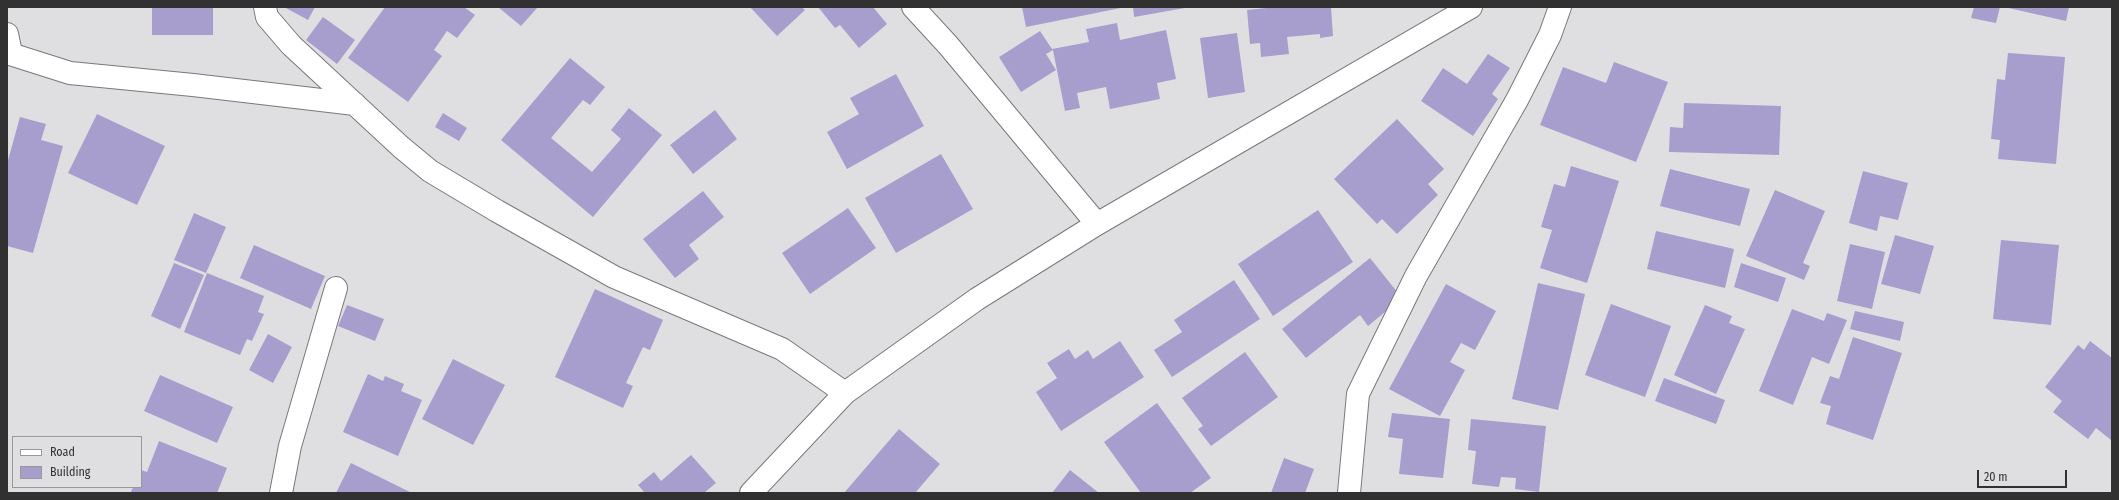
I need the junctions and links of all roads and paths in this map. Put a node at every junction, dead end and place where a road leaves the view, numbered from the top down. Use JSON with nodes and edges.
{"nodes":[{"id":1,"x":265,"y":7,"type":"edge"},
{"id":2,"x":913,"y":7,"type":"edge"},
{"id":3,"x":1471,"y":7,"type":"edge"},
{"id":4,"x":1560,"y":7,"type":"edge"},
{"id":5,"x":8,"y":47,"type":"edge"},
{"id":6,"x":355,"y":104,"type":"junction"},
{"id":7,"x":1098,"y":224,"type":"junction"},
{"id":8,"x":336,"y":288,"type":"dead end"},
{"id":9,"x":845,"y":393,"type":"junction"},
{"id":10,"x":281,"y":493,"type":"edge"},
{"id":11,"x":751,"y":493,"type":"edge"},
{"id":12,"x":1349,"y":493,"type":"edge"}],
"edges":[{"from":1,"to":6,"type":"street"},
{"from":2,"to":7,"type":"street"},
{"from":3,"to":7,"type":"street"},
{"from":4,"to":12,"type":"street"},
{"from":5,"to":6,"type":"street"},
{"from":6,"to":9,"type":"street"},
{"from":7,"to":9,"type":"street"},
{"from":8,"to":10,"type":"street"},
{"from":9,"to":11,"type":"street"}]}
